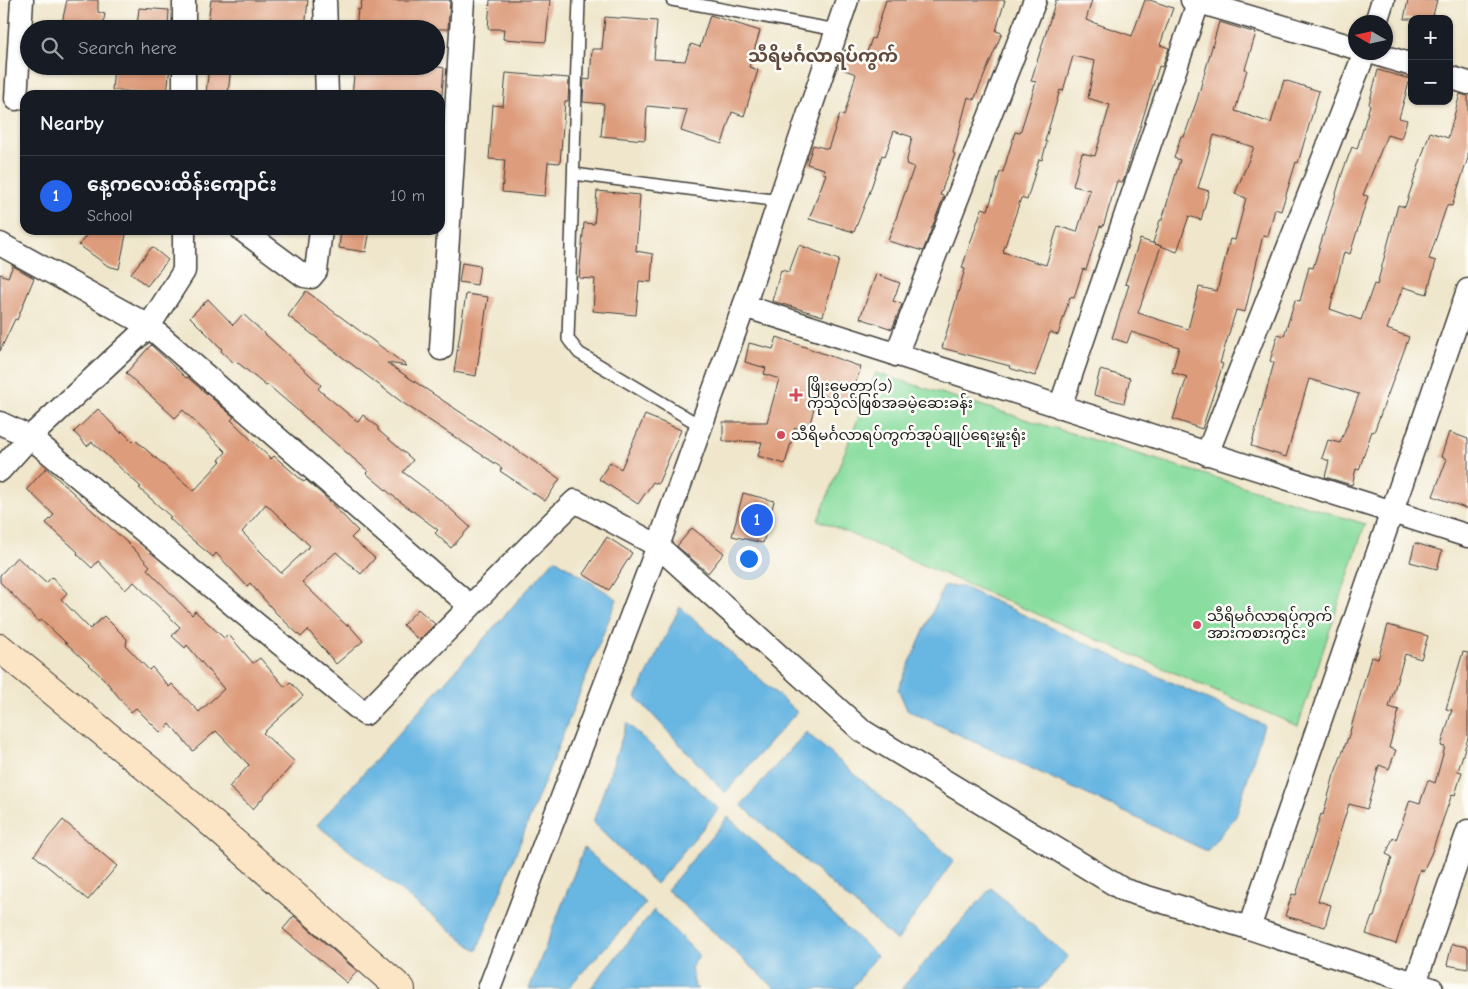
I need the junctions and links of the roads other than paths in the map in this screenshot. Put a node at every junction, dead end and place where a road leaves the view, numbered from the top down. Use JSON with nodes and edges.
{"nodes":[{"id":1,"x":22,"y":0,"type":"edge"},
{"id":2,"x":184,"y":0,"type":"edge"},
{"id":3,"x":325,"y":0,"type":"edge"},
{"id":4,"x":463,"y":0,"type":"edge"},
{"id":5,"x":579,"y":0,"type":"edge"},
{"id":6,"x":672,"y":0,"type":"edge"},
{"id":7,"x":846,"y":0,"type":"edge"},
{"id":8,"x":1036,"y":0,"type":"edge"},
{"id":9,"x":1383,"y":0,"type":"edge"},
{"id":10,"x":1196,"y":1,"type":"edge"},
{"id":11,"x":1378,"y":15,"type":"edge"},
{"id":12,"x":20,"y":20,"type":"edge"},
{"id":13,"x":184,"y":20,"type":"edge"},
{"id":14,"x":326,"y":20,"type":"edge"},
{"id":15,"x":20,"y":24,"type":"edge"},
{"id":16,"x":837,"y":30,"type":"junction"},
{"id":17,"x":1348,"y":46,"type":"edge"},
{"id":18,"x":1393,"y":59,"type":"edge"},
{"id":19,"x":1362,"y":60,"type":"edge"},
{"id":20,"x":1408,"y":64,"type":"edge"},
{"id":21,"x":184,"y":75,"type":"edge"},
{"id":22,"x":326,"y":75,"type":"edge"},
{"id":23,"x":1453,"y":78,"type":"edge"},
{"id":24,"x":1468,"y":83,"type":"edge"},
{"id":25,"x":184,"y":90,"type":"edge"},
{"id":26,"x":327,"y":90,"type":"edge"},
{"id":27,"x":14,"y":98,"type":"edge"},
{"id":28,"x":574,"y":174,"type":"junction"},
{"id":29,"x":780,"y":201,"type":"junction"},
{"id":30,"x":184,"y":235,"type":"edge"},
{"id":31,"x":249,"y":235,"type":"edge"},
{"id":32,"x":320,"y":235,"type":"edge"},
{"id":33,"x":0,"y":244,"type":"edge"},
{"id":34,"x":1468,"y":290,"type":"edge"},
{"id":35,"x":744,"y":306,"type":"junction"},
{"id":36,"x":149,"y":326,"type":"junction"},
{"id":37,"x":441,"y":349,"type":"dead end"},
{"id":38,"x":896,"y":355,"type":"junction"},
{"id":39,"x":1060,"y":407,"type":"junction"},
{"id":40,"x":0,"y":423,"type":"edge"},
{"id":41,"x":702,"y":426,"type":"junction"},
{"id":42,"x":30,"y":437,"type":"junction"},
{"id":43,"x":1207,"y":454,"type":"junction"},
{"id":44,"x":0,"y":470,"type":"edge"},
{"id":45,"x":1391,"y":512,"type":"junction"},
{"id":46,"x":1468,"y":536,"type":"edge"},
{"id":47,"x":658,"y":546,"type":"junction"},
{"id":48,"x":470,"y":606,"type":"junction"},
{"id":49,"x":0,"y":648,"type":"edge"},
{"id":50,"x":1468,"y":831,"type":"edge"},
{"id":51,"x":1249,"y":928,"type":"junction"},
{"id":52,"x":1424,"y":986,"type":"edge"},
{"id":53,"x":401,"y":989,"type":"edge"},
{"id":54,"x":489,"y":989,"type":"edge"}],
"edges":[{"from":1,"to":12,"type":"street"},
{"from":2,"to":13,"type":"street"},
{"from":3,"to":14,"type":"street"},
{"from":4,"to":37,"type":"street"},
{"from":5,"to":28,"type":"lane"},
{"from":6,"to":16,"type":"lane"},
{"from":7,"to":16,"type":"street"},
{"from":8,"to":38,"type":"street"},
{"from":9,"to":11,"type":"street"},
{"from":10,"to":17,"type":"street"},
{"from":10,"to":39,"type":"street"},
{"from":15,"to":27,"type":"street"},
{"from":16,"to":29,"type":"street"},
{"from":18,"to":20,"type":"street"},
{"from":19,"to":43,"type":"street"},
{"from":21,"to":25,"type":"street"},
{"from":22,"to":26,"type":"street"},
{"from":23,"to":24,"type":"street"},
{"from":28,"to":29,"type":"lane"},
{"from":28,"to":41,"type":"lane"},
{"from":29,"to":35,"type":"street"},
{"from":30,"to":36,"type":"street"},
{"from":31,"to":32,"type":"street"},
{"from":33,"to":36,"type":"street"},
{"from":34,"to":45,"type":"street"},
{"from":35,"to":38,"type":"street"},
{"from":35,"to":41,"type":"street"},
{"from":36,"to":42,"type":"street"},
{"from":36,"to":48,"type":"street"},
{"from":38,"to":39,"type":"street"},
{"from":39,"to":43,"type":"street"},
{"from":40,"to":42,"type":"street"},
{"from":41,"to":47,"type":"street"},
{"from":42,"to":44,"type":"street"},
{"from":42,"to":48,"type":"street"},
{"from":43,"to":45,"type":"street"},
{"from":45,"to":46,"type":"street"},
{"from":45,"to":51,"type":"street"},
{"from":47,"to":48,"type":"street"},
{"from":47,"to":51,"type":"street"},
{"from":47,"to":54,"type":"street"},
{"from":49,"to":53,"type":"main road"},
{"from":50,"to":52,"type":"street"},
{"from":51,"to":52,"type":"street"}]}
